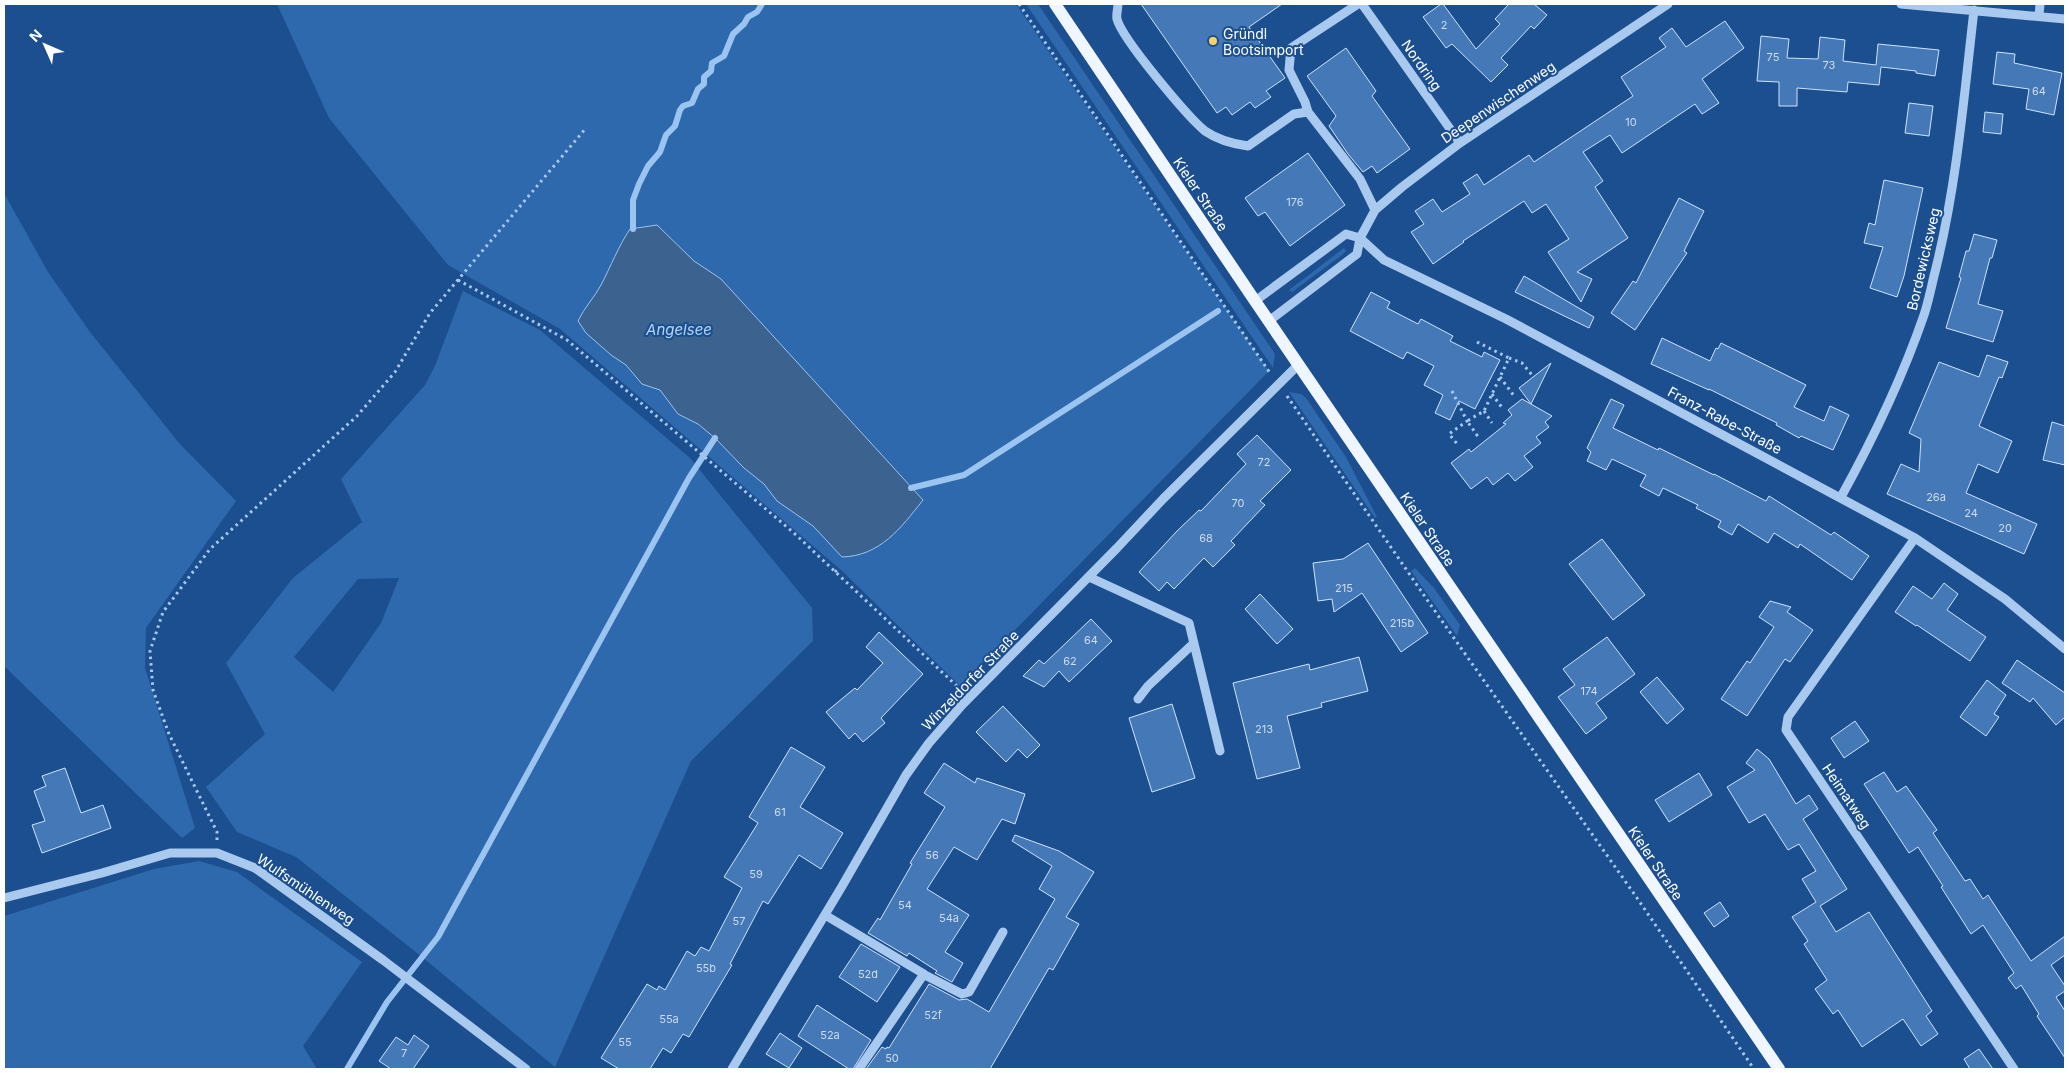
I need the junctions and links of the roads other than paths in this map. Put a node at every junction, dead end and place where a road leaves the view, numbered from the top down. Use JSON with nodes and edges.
{"nodes":[{"id":1,"x":1055,"y":4,"type":"edge"},
{"id":2,"x":1118,"y":4,"type":"edge"},
{"id":3,"x":1360,"y":4,"type":"edge"},
{"id":4,"x":1668,"y":4,"type":"edge"},
{"id":5,"x":1901,"y":4,"type":"edge"},
{"id":6,"x":2040,"y":4,"type":"edge"},
{"id":7,"x":1974,"y":10,"type":"junction"},
{"id":8,"x":2039,"y":16,"type":"junction"},
{"id":9,"x":2065,"y":19,"type":"edge"},
{"id":10,"x":1308,"y":112,"type":"junction"},
{"id":11,"x":1460,"y":143,"type":"junction"},
{"id":12,"x":1375,"y":210,"type":"junction"},
{"id":13,"x":1360,"y":238,"type":"junction"},
{"id":14,"x":1255,"y":301,"type":"junction"},
{"id":15,"x":1269,"y":321,"type":"junction"},
{"id":16,"x":1299,"y":364,"type":"junction"},
{"id":17,"x":1841,"y":497,"type":"junction"},
{"id":18,"x":1915,"y":538,"type":"junction"},
{"id":19,"x":1089,"y":577,"type":"junction"},
{"id":20,"x":1194,"y":643,"type":"junction"},
{"id":21,"x":2065,"y":649,"type":"edge"},
{"id":22,"x":1138,"y":699,"type":"dead end"},
{"id":23,"x":1220,"y":751,"type":"dead end"},
{"id":24,"x":4,"y":898,"type":"edge"},
{"id":25,"x":825,"y":915,"type":"junction"},
{"id":26,"x":1002,"y":932,"type":"dead end"},
{"id":27,"x":924,"y":974,"type":"junction"},
{"id":28,"x":526,"y":1069,"type":"edge"},
{"id":29,"x":732,"y":1069,"type":"edge"},
{"id":30,"x":859,"y":1069,"type":"edge"},
{"id":31,"x":1779,"y":1069,"type":"edge"},
{"id":32,"x":2014,"y":1069,"type":"edge"}],
"edges":[{"from":1,"to":14,"type":"main road","name":"Kieler Straße"},
{"from":2,"to":10,"type":"street"},
{"from":3,"to":10,"type":"street"},
{"from":3,"to":11,"type":"street","name":"Nordring"},
{"from":4,"to":11,"type":"street","name":"Deepenwischenweg"},
{"from":5,"to":7,"type":"street"},
{"from":6,"to":8,"type":"street"},
{"from":7,"to":8,"type":"street"},
{"from":7,"to":17,"type":"street","name":"Bordewicksweg"},
{"from":8,"to":9,"type":"street"},
{"from":10,"to":12,"type":"street"},
{"from":11,"to":12,"type":"street","name":"Deepenwischenweg"},
{"from":12,"to":13,"type":"street","name":"Deepenwischenweg"},
{"from":13,"to":14,"type":"street"},
{"from":13,"to":15,"type":"street","name":"Deepenwischenweg"},
{"from":13,"to":17,"type":"street","name":"Franz-Rabe-Straße"},
{"from":14,"to":15,"type":"main road","name":"Kieler Straße"},
{"from":15,"to":16,"type":"main road","name":"Kieler Straße"},
{"from":16,"to":19,"type":"street","name":"Winzeldorfer Straße"},
{"from":16,"to":31,"type":"main road","name":"Kieler Straße"},
{"from":17,"to":18,"type":"street","name":"Franz-Rabe-Straße"},
{"from":18,"to":21,"type":"street","name":"Franz-Rabe-Straße"},
{"from":18,"to":32,"type":"street","name":"Heimatweg"},
{"from":19,"to":20,"type":"street"},
{"from":19,"to":25,"type":"street","name":"Winzeldorfer Straße"},
{"from":20,"to":22,"type":"street"},
{"from":20,"to":23,"type":"street"},
{"from":24,"to":28,"type":"street","name":"Wulfsmühlenweg"},
{"from":25,"to":27,"type":"street"},
{"from":25,"to":29,"type":"street","name":"Winzeldorfer Straße"},
{"from":26,"to":27,"type":"street"},
{"from":27,"to":30,"type":"street"}]}
